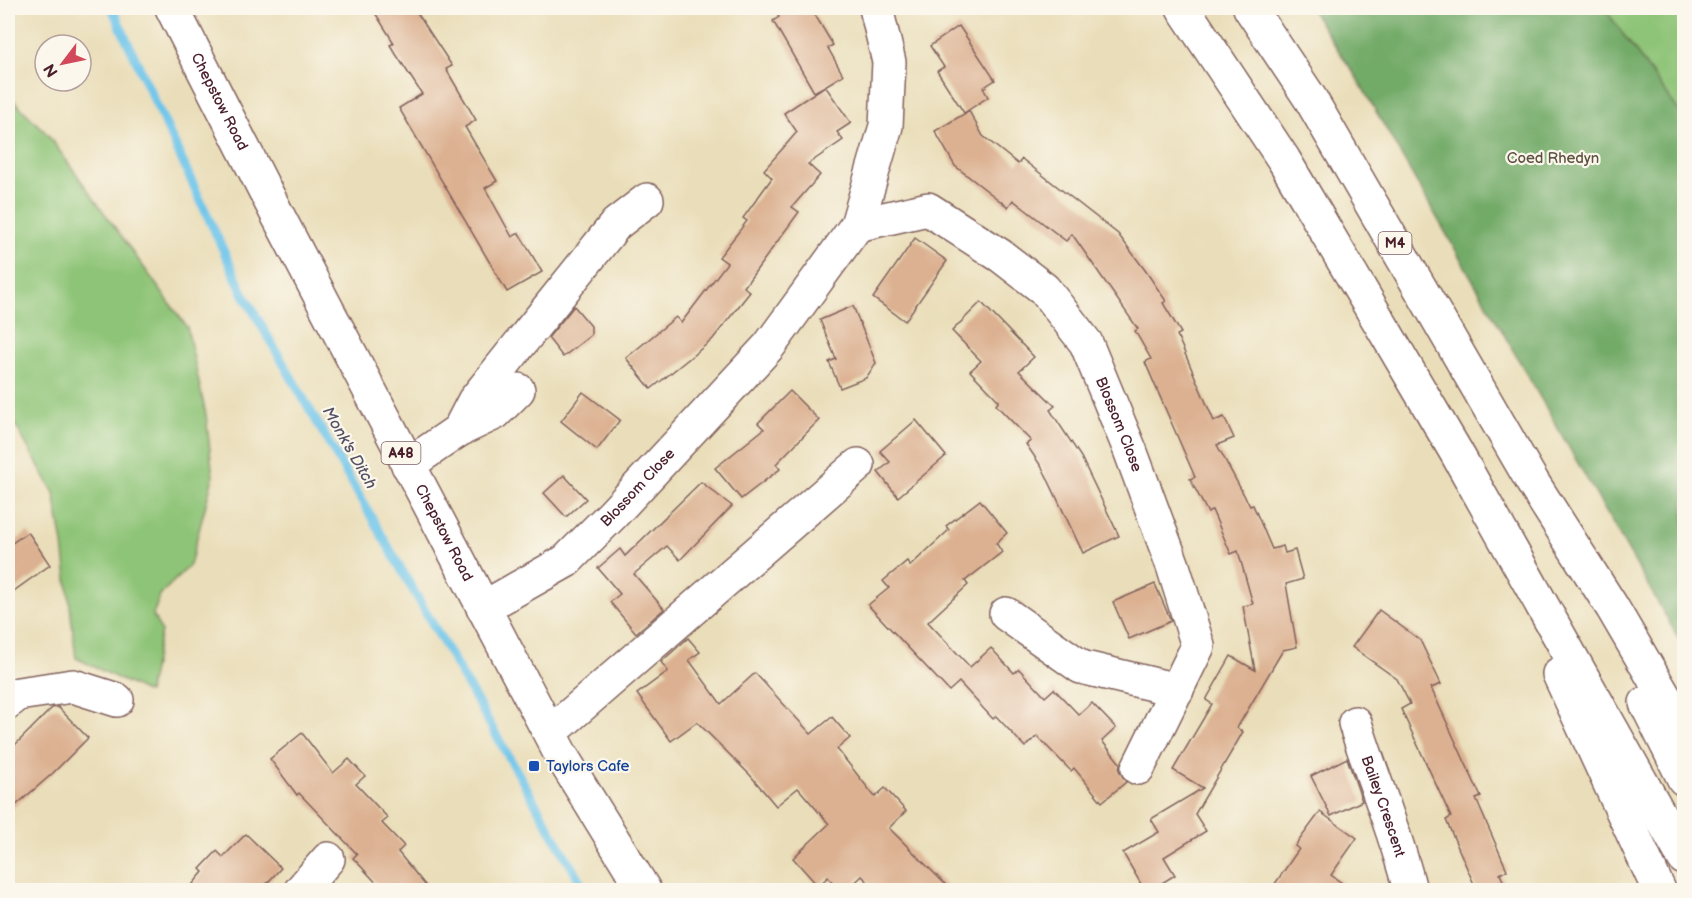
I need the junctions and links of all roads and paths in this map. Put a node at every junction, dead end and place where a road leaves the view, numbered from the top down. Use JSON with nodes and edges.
{"nodes":[{"id":1,"x":172,"y":8,"type":"edge"},
{"id":2,"x":876,"y":8,"type":"edge"},
{"id":3,"x":1183,"y":8,"type":"edge"},
{"id":4,"x":1250,"y":8,"type":"edge"},
{"id":5,"x":647,"y":200,"type":"dead end"},
{"id":6,"x":857,"y":225,"type":"junction"},
{"id":7,"x":518,"y":390,"type":"dead end"},
{"id":8,"x":459,"y":430,"type":"junction"},
{"id":9,"x":1456,"y":452,"type":"junction"},
{"id":10,"x":408,"y":465,"type":"junction"},
{"id":11,"x":858,"y":465,"type":"dead end"},
{"id":12,"x":1533,"y":483,"type":"junction"},
{"id":13,"x":483,"y":608,"type":"junction"},
{"id":14,"x":1006,"y":614,"type":"dead end"},
{"id":15,"x":1177,"y":690,"type":"junction"},
{"id":16,"x":117,"y":700,"type":"dead end"},
{"id":17,"x":8,"y":702,"type":"edge"},
{"id":18,"x":1355,"y":723,"type":"dead end"},
{"id":19,"x":1684,"y":730,"type":"edge"},
{"id":20,"x":550,"y":733,"type":"junction"},
{"id":21,"x":1138,"y":768,"type":"dead end"},
{"id":22,"x":1684,"y":779,"type":"edge"},
{"id":23,"x":1684,"y":858,"type":"edge"},
{"id":24,"x":328,"y":860,"type":"dead end"},
{"id":25,"x":301,"y":891,"type":"edge"},
{"id":26,"x":644,"y":891,"type":"edge"},
{"id":27,"x":1410,"y":891,"type":"edge"},
{"id":28,"x":1659,"y":891,"type":"edge"}],
"edges":[{"from":1,"to":10,"type":"main road","name":"Chepstow Road","number":"A48"},
{"from":2,"to":6,"type":"main road","name":"Blossom Close"},
{"from":3,"to":9,"type":"main road"},
{"from":4,"to":12,"type":"main road","number":"M4"},
{"from":5,"to":8,"type":"main road"},
{"from":6,"to":13,"type":"main road","name":"Blossom Close"},
{"from":6,"to":15,"type":"main road","name":"Blossom Close"},
{"from":7,"to":8,"type":"main road"},
{"from":8,"to":10,"type":"main road"},
{"from":9,"to":23,"type":"main road"},
{"from":9,"to":28,"type":"main road"},
{"from":10,"to":13,"type":"main road","name":"Chepstow Road","number":"A48"},
{"from":11,"to":20,"type":"main road"},
{"from":12,"to":19,"type":"main road","number":"M4"},
{"from":12,"to":22,"type":"main road","number":"M4"},
{"from":13,"to":20,"type":"main road","name":"Chepstow Road","number":"A48"},
{"from":14,"to":15,"type":"main road"},
{"from":15,"to":21,"type":"main road","name":"Blossom Close"},
{"from":16,"to":17,"type":"main road"},
{"from":18,"to":27,"type":"main road","name":"Bailey Crescent"},
{"from":20,"to":26,"type":"main road","name":"Chepstow Road","number":"A48"},
{"from":24,"to":25,"type":"main road"}]}
